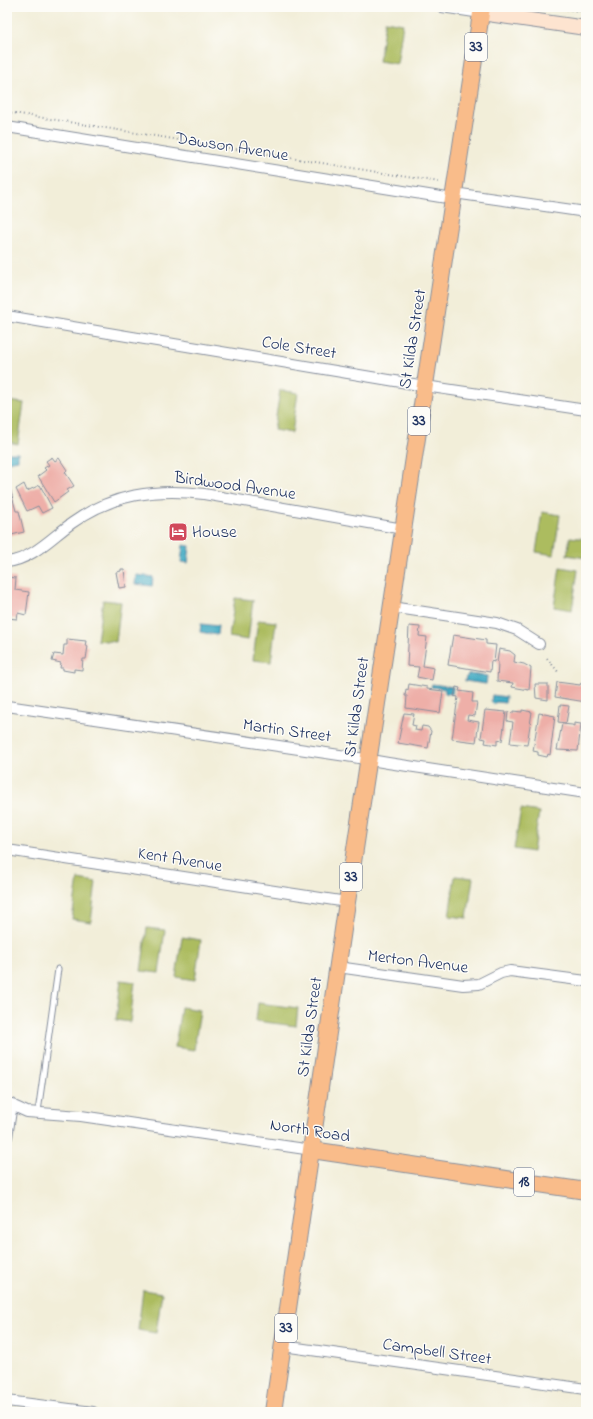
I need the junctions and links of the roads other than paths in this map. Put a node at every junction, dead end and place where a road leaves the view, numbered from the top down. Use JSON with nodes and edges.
{"nodes":[{"id":1,"x":442,"y":7,"type":"edge"},
{"id":2,"x":481,"y":10,"type":"edge"},
{"id":3,"x":586,"y":28,"type":"edge"},
{"id":4,"x":7,"y":127,"type":"edge"},
{"id":5,"x":453,"y":196,"type":"junction"},
{"id":6,"x":586,"y":212,"type":"edge"},
{"id":7,"x":7,"y":316,"type":"edge"},
{"id":8,"x":425,"y":386,"type":"junction"},
{"id":9,"x":586,"y":410,"type":"edge"},
{"id":10,"x":403,"y":529,"type":"junction"},
{"id":11,"x":7,"y":562,"type":"edge"},
{"id":12,"x":391,"y":607,"type":"junction"},
{"id":13,"x":539,"y":644,"type":"dead end"},
{"id":14,"x":7,"y":706,"type":"edge"},
{"id":15,"x":369,"y":759,"type":"junction"},
{"id":16,"x":586,"y":793,"type":"edge"},
{"id":17,"x":7,"y":850,"type":"edge"},
{"id":18,"x":347,"y":902,"type":"junction"},
{"id":19,"x":338,"y":967,"type":"junction"},
{"id":20,"x":58,"y":969,"type":"dead end"},
{"id":21,"x":586,"y":981,"type":"edge"},
{"id":22,"x":9,"y":1103,"type":"edge"},
{"id":23,"x":27,"y":1112,"type":"junction"},
{"id":24,"x":38,"y":1112,"type":"junction"},
{"id":25,"x":8,"y":1120,"type":"edge"},
{"id":26,"x":7,"y":1138,"type":"edge"},
{"id":27,"x":312,"y":1150,"type":"junction"},
{"id":28,"x":586,"y":1191,"type":"edge"},
{"id":29,"x":283,"y":1346,"type":"junction"},
{"id":30,"x":586,"y":1389,"type":"edge"},
{"id":31,"x":7,"y":1401,"type":"edge"},
{"id":32,"x":93,"y":1412,"type":"edge"},
{"id":33,"x":273,"y":1412,"type":"edge"}],
"edges":[{"from":1,"to":2,"type":"street"},
{"from":2,"to":3,"type":"street"},
{"from":2,"to":5,"type":"main road","name":"St Kilda Street","number":"33"},
{"from":4,"to":5,"type":"street","name":"Dawson Avenue"},
{"from":5,"to":6,"type":"street","name":"Dawson Avenue"},
{"from":5,"to":8,"type":"main road","name":"St Kilda Street","number":"33"},
{"from":7,"to":8,"type":"street","name":"Cole Street"},
{"from":8,"to":9,"type":"street","name":"Cole Street"},
{"from":8,"to":10,"type":"main road","name":"St Kilda Street","number":"33"},
{"from":10,"to":11,"type":"street","name":"Birdwood Avenue"},
{"from":10,"to":12,"type":"main road","name":"St Kilda Street","number":"33"},
{"from":12,"to":13,"type":"street"},
{"from":12,"to":15,"type":"main road","name":"St Kilda Street","number":"33"},
{"from":14,"to":15,"type":"street","name":"Martin Street"},
{"from":15,"to":16,"type":"street","name":"Martin Street"},
{"from":15,"to":18,"type":"main road","name":"St Kilda Street","number":"33"},
{"from":17,"to":18,"type":"street","name":"Kent Avenue"},
{"from":18,"to":19,"type":"main road","name":"St Kilda Street","number":"33"},
{"from":19,"to":21,"type":"street","name":"Merton Avenue"},
{"from":19,"to":27,"type":"main road","name":"St Kilda Street","number":"33"},
{"from":20,"to":24,"type":"lane"},
{"from":22,"to":23,"type":"street","name":"North Road"},
{"from":22,"to":25,"type":"street"},
{"from":23,"to":24,"type":"street","name":"North Road"},
{"from":23,"to":25,"type":"street","name":"North Road"},
{"from":24,"to":27,"type":"street","name":"North Road"},
{"from":25,"to":26,"type":"street"},
{"from":27,"to":28,"type":"main road","name":"North Road","number":"18"},
{"from":27,"to":29,"type":"main road","name":"St Kilda Street","number":"33"},
{"from":29,"to":30,"type":"street","name":"Campbell Street"},
{"from":29,"to":33,"type":"main road","name":"St Kilda Street","number":"33"},
{"from":31,"to":32,"type":"street"}]}
